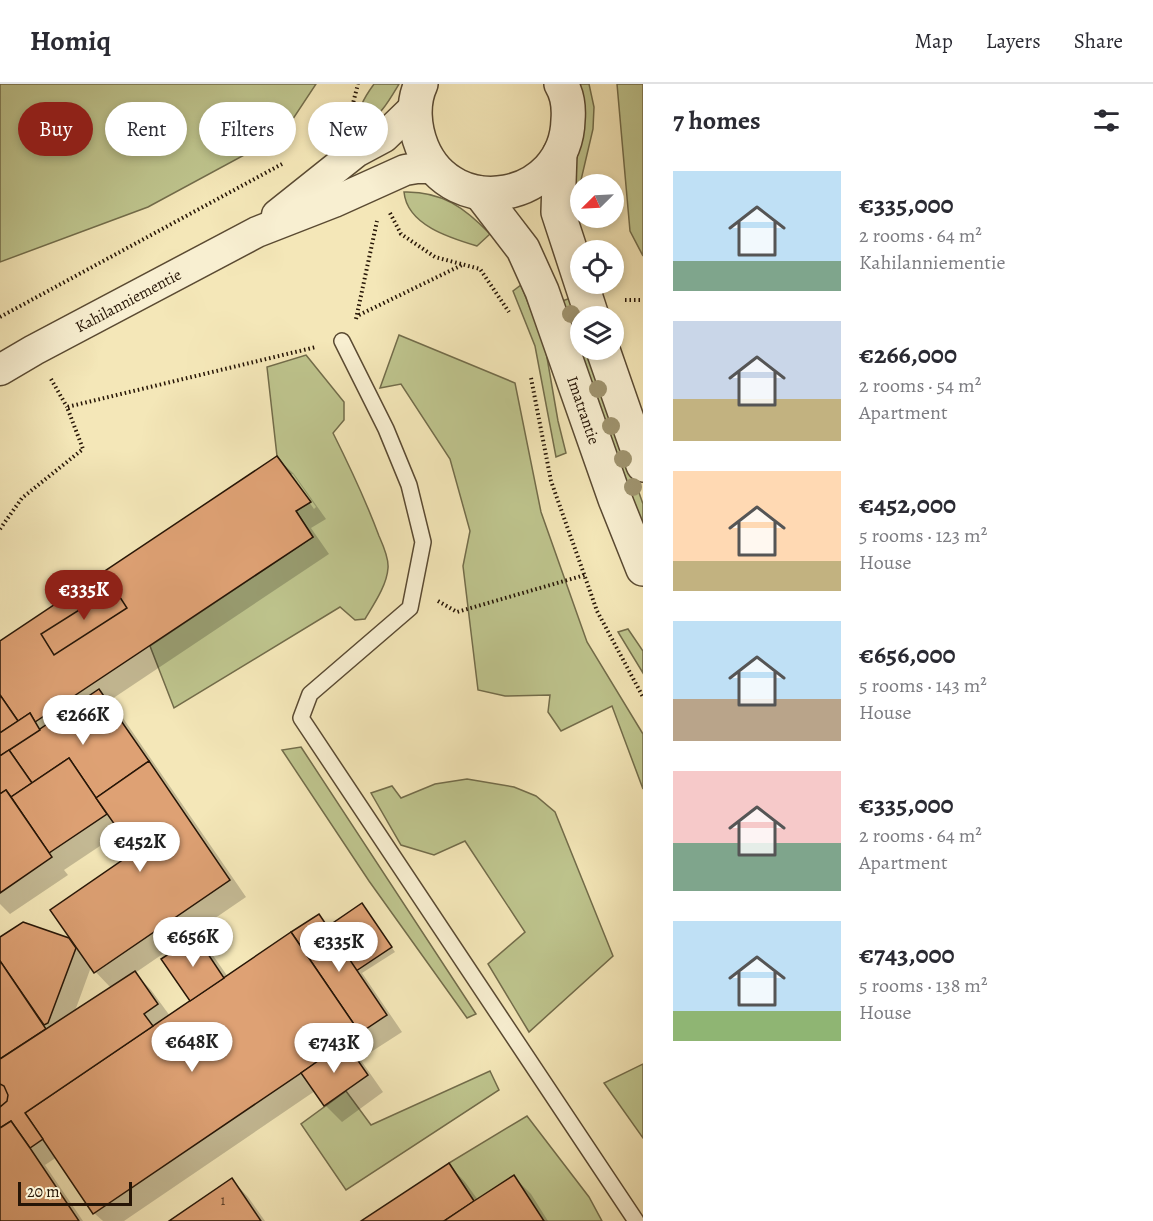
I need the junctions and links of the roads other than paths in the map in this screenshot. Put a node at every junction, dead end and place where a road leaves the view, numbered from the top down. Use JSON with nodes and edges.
{"nodes":[{"id":1,"x":561,"y":84,"type":"edge"},
{"id":2,"x":418,"y":96,"type":"edge"},
{"id":3,"x":560,"y":153,"type":"junction"},
{"id":4,"x":434,"y":168,"type":"junction"},
{"id":5,"x":480,"y":193,"type":"junction"},
{"id":6,"x":257,"y":232,"type":"junction"},
{"id":7,"x":589,"y":306,"type":"edge"},
{"id":8,"x":342,"y":341,"type":"road end"},
{"id":9,"x":606,"y":360,"type":"edge"},
{"id":10,"x":0,"y":370,"type":"edge"},
{"id":11,"x":643,"y":465,"type":"edge"},
{"id":12,"x":643,"y":569,"type":"edge"},
{"id":13,"x":636,"y":1221,"type":"edge"}],
"edges":[{"from":1,"to":3,"type":"street"},
{"from":2,"to":4,"type":"street"},
{"from":2,"to":6,"type":"street","name":"Kahilanniementie"},
{"from":3,"to":5,"type":"street"},
{"from":3,"to":7,"type":"street"},
{"from":4,"to":5,"type":"street"},
{"from":4,"to":6,"type":"street","name":"Kahilanniementie"},
{"from":5,"to":12,"type":"street","name":"Imatrantie"},
{"from":6,"to":10,"type":"street","name":"Kahilanniementie"},
{"from":8,"to":13,"type":"lane"},
{"from":9,"to":11,"type":"street"}]}
